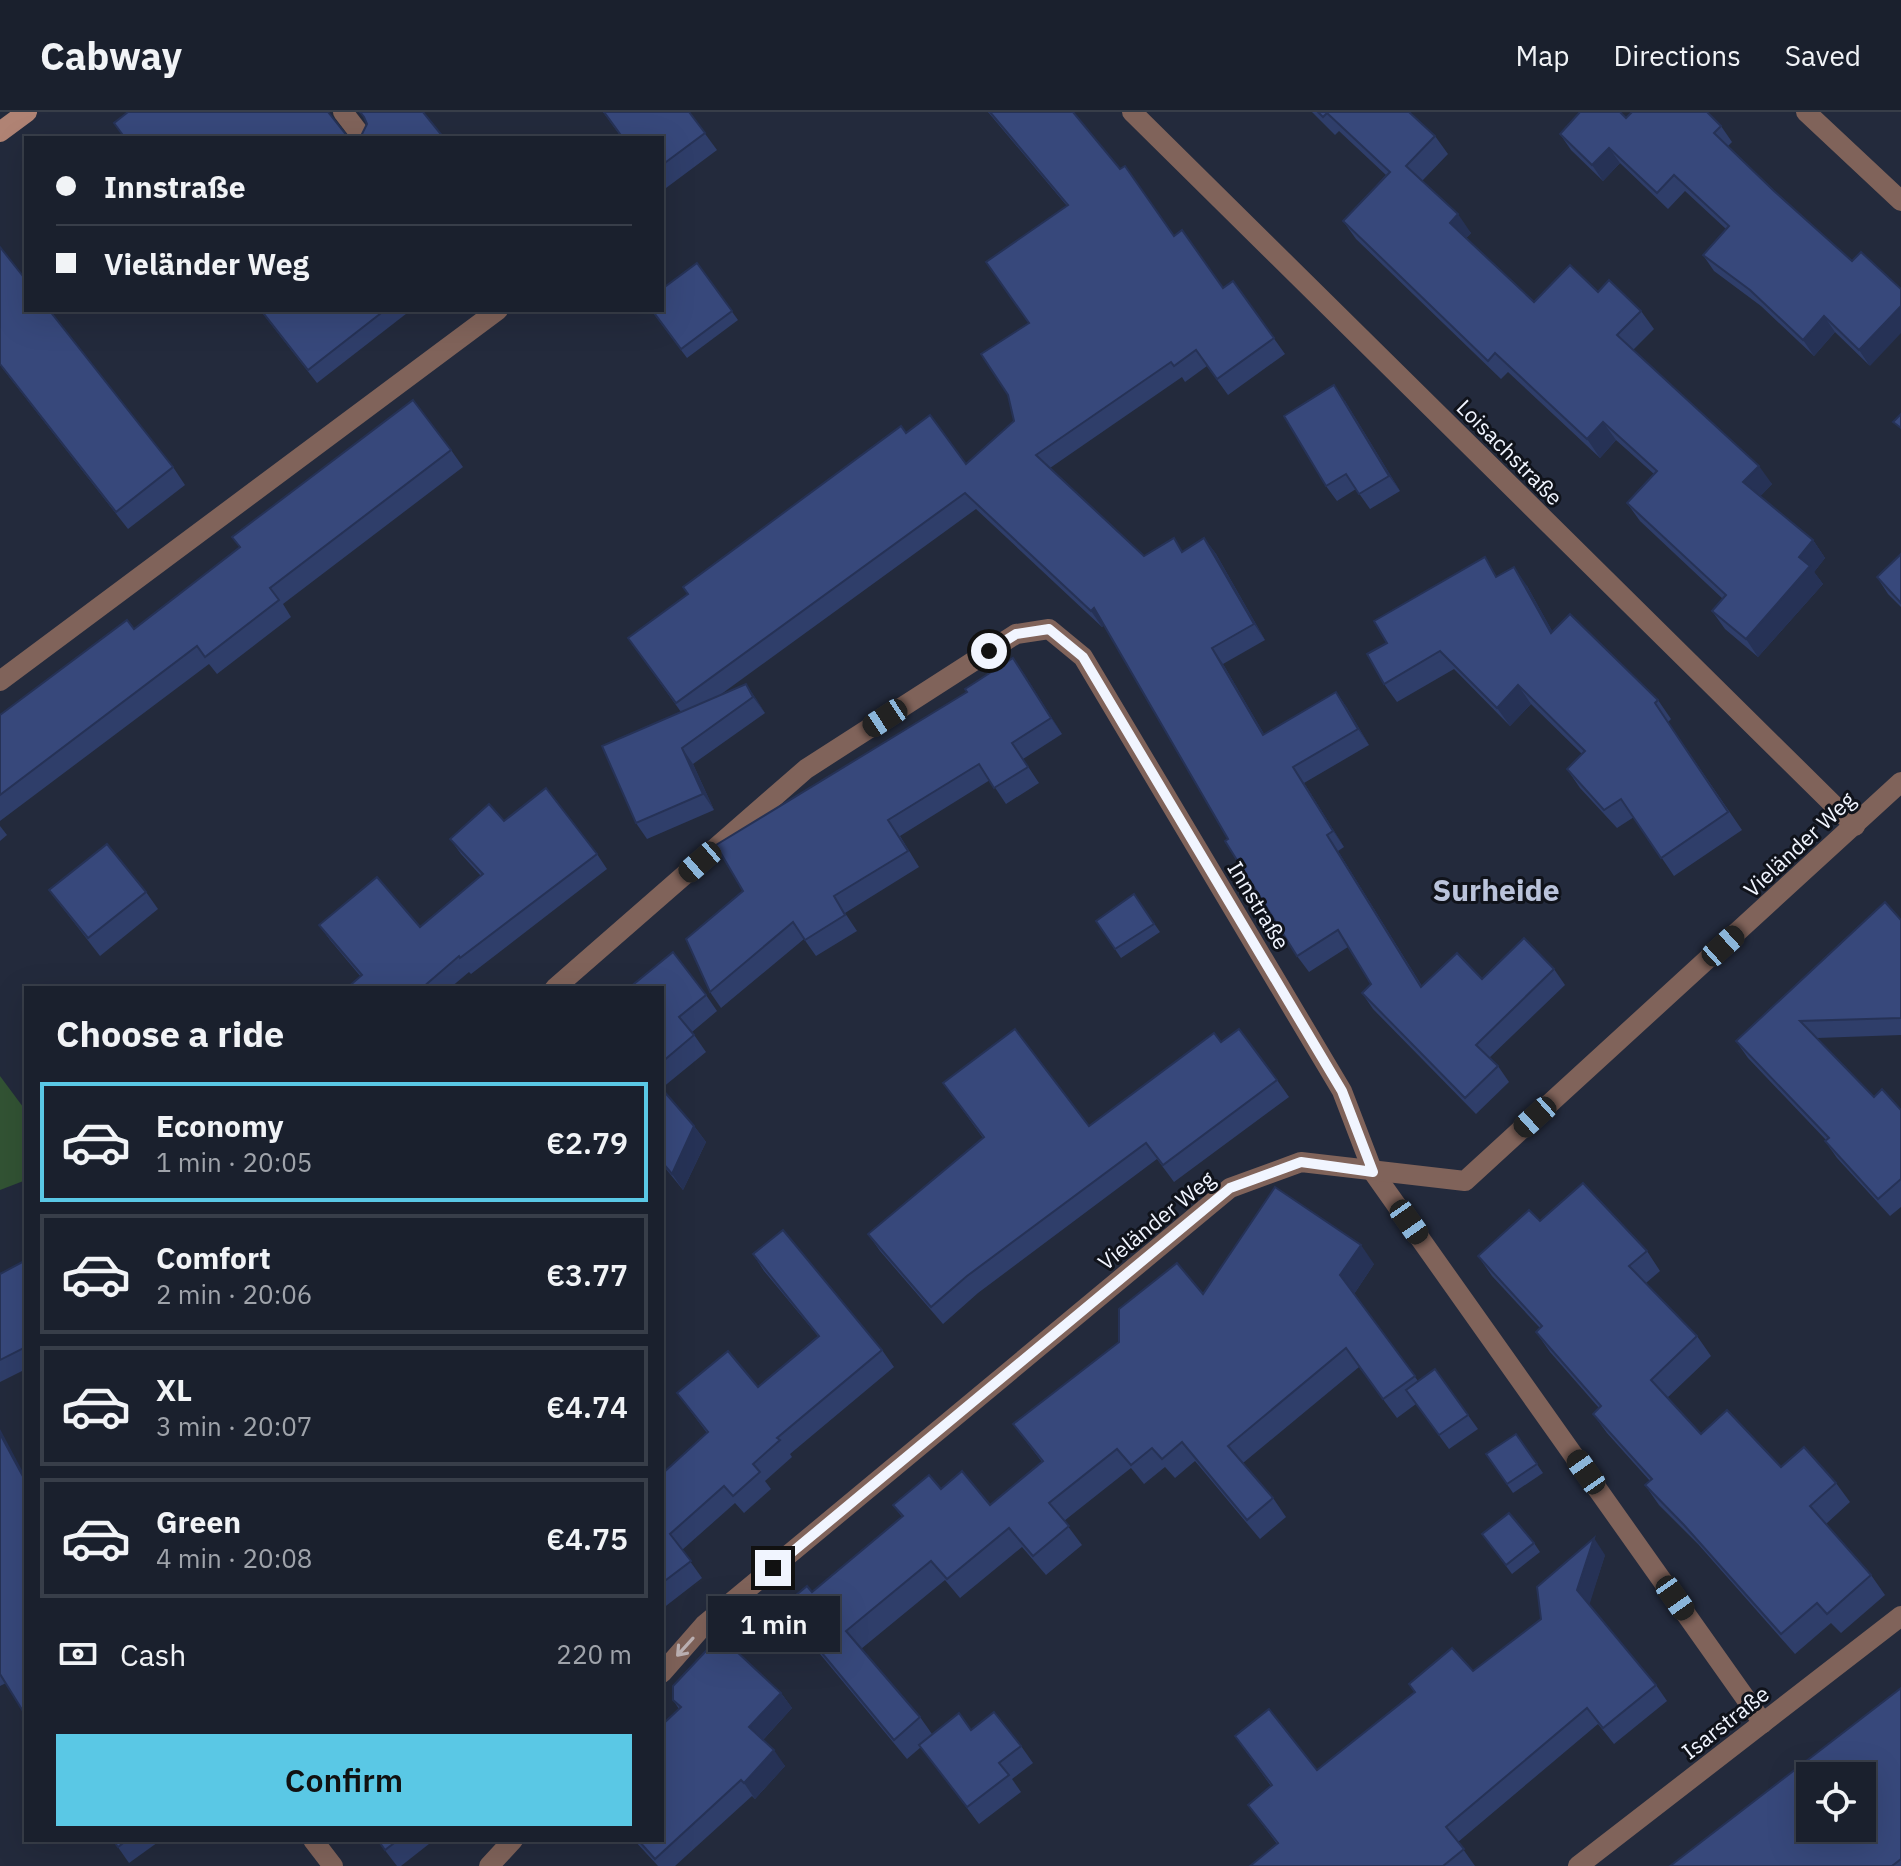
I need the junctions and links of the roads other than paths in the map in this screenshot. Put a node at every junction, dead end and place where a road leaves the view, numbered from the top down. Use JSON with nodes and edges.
{"nodes":[{"id":1,"x":27,"y":112,"type":"edge"},
{"id":2,"x":343,"y":112,"type":"edge"},
{"id":3,"x":1132,"y":112,"type":"edge"},
{"id":4,"x":1806,"y":112,"type":"edge"},
{"id":5,"x":0,"y":132,"type":"edge"},
{"id":6,"x":361,"y":136,"type":"edge"},
{"id":7,"x":1901,"y":201,"type":"edge"},
{"id":8,"x":495,"y":312,"type":"edge"},
{"id":9,"x":0,"y":681,"type":"edge"},
{"id":10,"x":1901,"y":782,"type":"edge"},
{"id":11,"x":1855,"y":826,"type":"junction"},
{"id":12,"x":557,"y":986,"type":"edge"},
{"id":13,"x":1373,"y":1172,"type":"junction"},
{"id":14,"x":1901,"y":1616,"type":"edge"},
{"id":15,"x":664,"y":1671,"type":"edge"},
{"id":16,"x":1763,"y":1723,"type":"junction"},
{"id":17,"x":315,"y":1842,"type":"edge"},
{"id":18,"x":511,"y":1842,"type":"edge"},
{"id":19,"x":333,"y":1866,"type":"edge"},
{"id":20,"x":489,"y":1866,"type":"edge"},
{"id":21,"x":1578,"y":1866,"type":"edge"}],
"edges":[{"from":1,"to":5,"type":"street"},
{"from":2,"to":6,"type":"street"},
{"from":3,"to":11,"type":"street","name":"Loisachstraße"},
{"from":4,"to":7,"type":"street"},
{"from":8,"to":9,"type":"street"},
{"from":10,"to":11,"type":"street","name":"Vieländer Weg"},
{"from":11,"to":13,"type":"street","name":"Vieländer Weg"},
{"from":12,"to":13,"type":"street","name":"Innstraße"},
{"from":13,"to":15,"type":"street","name":"Vieländer Weg","one_way":true},
{"from":13,"to":16,"type":"street","name":"Innstraße"},
{"from":14,"to":16,"type":"street","name":"Isarstraße"},
{"from":16,"to":21,"type":"street","name":"Isarstraße"},
{"from":17,"to":19,"type":"street"},
{"from":18,"to":20,"type":"street"}]}
